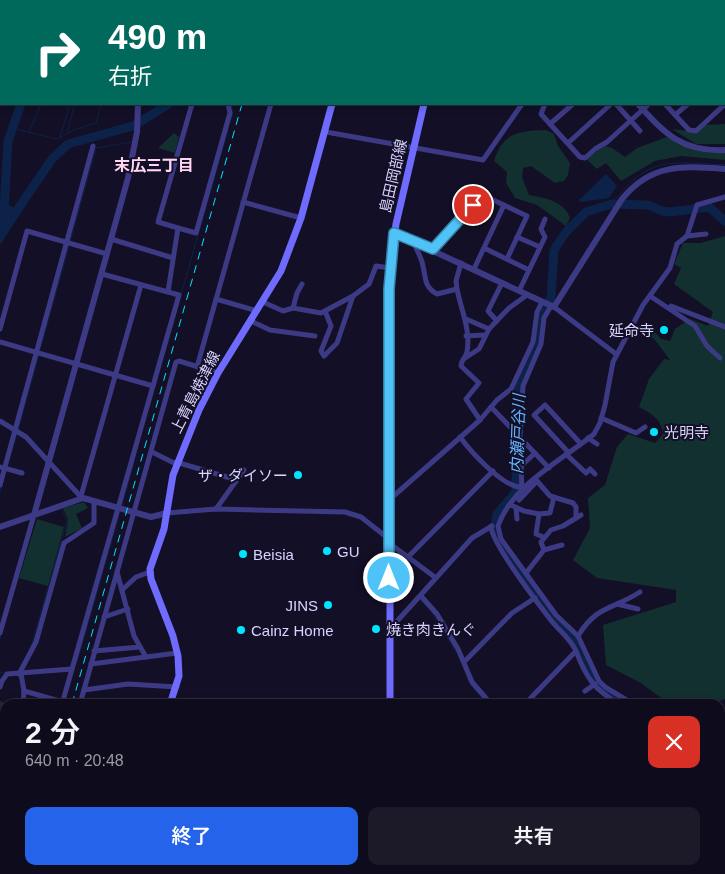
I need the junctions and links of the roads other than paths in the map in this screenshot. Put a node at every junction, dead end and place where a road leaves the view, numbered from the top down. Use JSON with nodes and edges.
{"nodes":[{"id":1,"x":138,"y":105,"type":"edge"},
{"id":2,"x":192,"y":105,"type":"edge"},
{"id":3,"x":228,"y":105,"type":"edge"},
{"id":4,"x":272,"y":105,"type":"edge"},
{"id":5,"x":332,"y":105,"type":"edge"},
{"id":6,"x":424,"y":105,"type":"edge"},
{"id":7,"x":521,"y":105,"type":"edge"},
{"id":8,"x":545,"y":105,"type":"edge"},
{"id":9,"x":572,"y":105,"type":"edge"},
{"id":10,"x":610,"y":105,"type":"edge"},
{"id":11,"x":617,"y":105,"type":"edge"},
{"id":12,"x":665,"y":105,"type":"edge"},
{"id":13,"x":687,"y":105,"type":"edge"},
{"id":14,"x":724,"y":105,"type":"edge"},
{"id":15,"x":641,"y":106,"type":"edge"},
{"id":16,"x":675,"y":115,"type":"junction"},
{"id":17,"x":631,"y":120,"type":"junction"},
{"id":18,"x":550,"y":124,"type":"junction"},
{"id":19,"x":640,"y":131,"type":"dead end"},
{"id":20,"x":326,"y":132,"type":"junction"},
{"id":21,"x":568,"y":143,"type":"junction"},
{"id":22,"x":94,"y":146,"type":"dead end"},
{"id":23,"x":414,"y":146,"type":"junction"},
{"id":24,"x":725,"y":150,"type":"edge"},
{"id":25,"x":725,"y":169,"type":"edge"},
{"id":26,"x":725,"y":197,"type":"edge"},
{"id":27,"x":491,"y":199,"type":"dead end"},
{"id":28,"x":243,"y":202,"type":"junction"},
{"id":29,"x":473,"y":205,"type":"dead end"},
{"id":30,"x":504,"y":205,"type":"junction"},
{"id":31,"x":301,"y":218,"type":"junction"},
{"id":32,"x":545,"y":218,"type":"dead end"},
{"id":33,"x":178,"y":228,"type":"junction"},
{"id":34,"x":20,"y":229,"type":"dead end"},
{"id":35,"x":27,"y":231,"type":"junction"},
{"id":36,"x":394,"y":233,"type":"junction"},
{"id":37,"x":706,"y":234,"type":"dead end"},
{"id":38,"x":687,"y":236,"type":"junction"},
{"id":39,"x":517,"y":237,"type":"junction"},
{"id":40,"x":112,"y":239,"type":"junction"},
{"id":41,"x":412,"y":239,"type":"junction"},
{"id":42,"x":67,"y":242,"type":"junction"},
{"id":43,"x":484,"y":248,"type":"junction"},
{"id":44,"x":540,"y":248,"type":"junction"},
{"id":45,"x":433,"y":249,"type":"junction"},
{"id":46,"x":108,"y":254,"type":"junction"},
{"id":47,"x":173,"y":258,"type":"junction"},
{"id":48,"x":507,"y":259,"type":"junction"},
{"id":49,"x":462,"y":263,"type":"junction"},
{"id":50,"x":390,"y":268,"type":"junction"},
{"id":51,"x":474,"y":269,"type":"junction"},
{"id":52,"x":529,"y":270,"type":"junction"},
{"id":53,"x":102,"y":274,"type":"junction"},
{"id":54,"x":502,"y":283,"type":"junction"},
{"id":55,"x":302,"y":284,"type":"dead end"},
{"id":56,"x":141,"y":285,"type":"junction"},
{"id":57,"x":457,"y":289,"type":"junction"},
{"id":58,"x":519,"y":290,"type":"junction"},
{"id":59,"x":168,"y":292,"type":"junction"},
{"id":60,"x":527,"y":295,"type":"junction"},
{"id":61,"x":651,"y":295,"type":"junction"},
{"id":62,"x":352,"y":296,"type":"junction"},
{"id":63,"x":216,"y":299,"type":"junction"},
{"id":64,"x":263,"y":302,"type":"junction"},
{"id":65,"x":548,"y":304,"type":"junction"},
{"id":66,"x":293,"y":308,"type":"junction"},
{"id":67,"x":257,"y":311,"type":"junction"},
{"id":68,"x":325,"y":311,"type":"junction"},
{"id":69,"x":466,"y":319,"type":"junction"},
{"id":70,"x":251,"y":320,"type":"junction"},
{"id":71,"x":497,"y":321,"type":"junction"},
{"id":72,"x":725,"y":328,"type":"edge"},
{"id":73,"x":0,"y":329,"type":"edge"},
{"id":74,"x":489,"y":329,"type":"junction"},
{"id":75,"x":484,"y":335,"type":"junction"},
{"id":76,"x":315,"y":336,"type":"dead end"},
{"id":77,"x":466,"y":336,"type":"junction"},
{"id":78,"x":0,"y":342,"type":"edge"},
{"id":79,"x":40,"y":353,"type":"junction"},
{"id":80,"x":616,"y":354,"type":"junction"},
{"id":81,"x":720,"y":358,"type":"dead end"},
{"id":82,"x":462,"y":360,"type":"junction"},
{"id":83,"x":76,"y":364,"type":"junction"},
{"id":84,"x":197,"y":367,"type":"junction"},
{"id":85,"x":218,"y":373,"type":"junction"},
{"id":86,"x":116,"y":376,"type":"junction"},
{"id":87,"x":153,"y":386,"type":"junction"},
{"id":88,"x":491,"y":407,"type":"junction"},
{"id":89,"x":601,"y":418,"type":"junction"},
{"id":90,"x":480,"y":420,"type":"junction"},
{"id":91,"x":0,"y":421,"type":"edge"},
{"id":92,"x":645,"y":427,"type":"dead end"},
{"id":93,"x":18,"y":431,"type":"junction"},
{"id":94,"x":460,"y":438,"type":"junction"},
{"id":95,"x":520,"y":438,"type":"junction"},
{"id":96,"x":588,"y":438,"type":"junction"},
{"id":97,"x":581,"y":444,"type":"junction"},
{"id":98,"x":597,"y":444,"type":"dead end"},
{"id":99,"x":152,"y":452,"type":"junction"},
{"id":100,"x":535,"y":453,"type":"junction"},
{"id":101,"x":567,"y":453,"type":"junction"},
{"id":102,"x":49,"y":461,"type":"junction"},
{"id":103,"x":176,"y":463,"type":"junction"},
{"id":104,"x":520,"y":467,"type":"junction"},
{"id":105,"x":5,"y":468,"type":"edge"},
{"id":106,"x":547,"y":469,"type":"junction"},
{"id":107,"x":244,"y":470,"type":"dead end"},
{"id":108,"x":493,"y":471,"type":"junction"},
{"id":109,"x":22,"y":473,"type":"dead end"},
{"id":110,"x":595,"y":474,"type":"dead end"},
{"id":111,"x":237,"y":480,"type":"junction"},
{"id":112,"x":537,"y":481,"type":"junction"},
{"id":113,"x":0,"y":485,"type":"edge"},
{"id":114,"x":521,"y":489,"type":"junction"},
{"id":115,"x":82,"y":497,"type":"junction"},
{"id":116,"x":554,"y":497,"type":"junction"},
{"id":117,"x":389,"y":500,"type":"junction"},
{"id":118,"x":94,"y":501,"type":"junction"},
{"id":119,"x":513,"y":506,"type":"junction"},
{"id":120,"x":119,"y":508,"type":"junction"},
{"id":121,"x":216,"y":509,"type":"junction"},
{"id":122,"x":167,"y":513,"type":"junction"},
{"id":123,"x":135,"y":514,"type":"junction"},
{"id":124,"x":539,"y":514,"type":"junction"},
{"id":125,"x":34,"y":515,"type":"junction"},
{"id":126,"x":517,"y":519,"type":"dead end"},
{"id":127,"x":491,"y":526,"type":"junction"},
{"id":128,"x":498,"y":526,"type":"junction"},
{"id":129,"x":0,"y":527,"type":"edge"},
{"id":130,"x":543,"y":537,"type":"junction"},
{"id":131,"x":389,"y":541,"type":"junction"},
{"id":132,"x":562,"y":545,"type":"dead end"},
{"id":133,"x":544,"y":550,"type":"junction"},
{"id":134,"x":408,"y":557,"type":"junction"},
{"id":135,"x":116,"y":572,"type":"junction"},
{"id":136,"x":150,"y":572,"type":"junction"},
{"id":137,"x":526,"y":573,"type":"junction"},
{"id":138,"x":436,"y":578,"type":"junction"},
{"id":139,"x":534,"y":584,"type":"junction"},
{"id":140,"x":528,"y":588,"type":"junction"},
{"id":141,"x":122,"y":590,"type":"junction"},
{"id":142,"x":640,"y":592,"type":"dead end"},
{"id":143,"x":421,"y":596,"type":"junction"},
{"id":144,"x":535,"y":598,"type":"junction"},
{"id":145,"x":617,"y":604,"type":"junction"},
{"id":146,"x":128,"y":609,"type":"junction"},
{"id":147,"x":638,"y":609,"type":"dead end"},
{"id":148,"x":104,"y":617,"type":"junction"},
{"id":149,"x":388,"y":631,"type":"junction"},
{"id":150,"x":0,"y":633,"type":"edge"},
{"id":151,"x":578,"y":636,"type":"junction"},
{"id":152,"x":571,"y":640,"type":"junction"},
{"id":153,"x":140,"y":647,"type":"junction"},
{"id":154,"x":94,"y":651,"type":"junction"},
{"id":155,"x":576,"y":651,"type":"junction"},
{"id":156,"x":177,"y":653,"type":"junction"},
{"id":157,"x":146,"y":657,"type":"junction"},
{"id":158,"x":464,"y":662,"type":"junction"},
{"id":159,"x":91,"y":664,"type":"junction"},
{"id":160,"x":592,"y":668,"type":"junction"},
{"id":161,"x":72,"y":669,"type":"junction"},
{"id":162,"x":585,"y":672,"type":"junction"},
{"id":163,"x":20,"y":674,"type":"junction"},
{"id":164,"x":600,"y":681,"type":"junction"},
{"id":165,"x":0,"y":685,"type":"edge"},
{"id":166,"x":594,"y":685,"type":"junction"},
{"id":167,"x":177,"y":687,"type":"junction"},
{"id":168,"x":607,"y":688,"type":"junction"},
{"id":169,"x":84,"y":690,"type":"junction"},
{"id":170,"x":24,"y":691,"type":"junction"},
{"id":171,"x":585,"y":692,"type":"dead end"},
{"id":172,"x":603,"y":694,"type":"junction"},
{"id":173,"x":23,"y":699,"type":"edge"},
{"id":174,"x":49,"y":699,"type":"edge"},
{"id":175,"x":63,"y":699,"type":"edge"},
{"id":176,"x":83,"y":699,"type":"edge"},
{"id":177,"x":172,"y":699,"type":"edge"},
{"id":178,"x":390,"y":699,"type":"edge"},
{"id":179,"x":487,"y":699,"type":"edge"},
{"id":180,"x":530,"y":699,"type":"edge"},
{"id":181,"x":611,"y":699,"type":"edge"},
{"id":182,"x":625,"y":699,"type":"edge"}],
"edges":[{"from":1,"to":40,"type":"street"},
{"from":2,"to":33,"type":"street"},
{"from":3,"to":33,"type":"street"},
{"from":4,"to":28,"type":"street"},
{"from":5,"to":20,"type":"main road","name":"上青島焼津線"},
{"from":6,"to":23,"type":"main road","name":"島田岡部線"},
{"from":7,"to":23,"type":"street"},
{"from":8,"to":18,"type":"street"},
{"from":9,"to":18,"type":"street"},
{"from":10,"to":21,"type":"street"},
{"from":11,"to":17,"type":"street"},
{"from":12,"to":16,"type":"street"},
{"from":13,"to":16,"type":"street"},
{"from":14,"to":16,"type":"street"},
{"from":15,"to":17,"type":"street"},
{"from":15,"to":24,"type":"street"},
{"from":17,"to":19,"type":"street"},
{"from":17,"to":21,"type":"street"},
{"from":18,"to":21,"type":"street"},
{"from":20,"to":23,"type":"street"},
{"from":20,"to":31,"type":"main road","name":"上青島焼津線"},
{"from":22,"to":42,"type":"street"},
{"from":23,"to":36,"type":"main road","name":"島田岡部線"},
{"from":25,"to":65,"type":"street"},
{"from":26,"to":38,"type":"street"},
{"from":27,"to":30,"type":"street"},
{"from":28,"to":31,"type":"street"},
{"from":28,"to":63,"type":"street"},
{"from":29,"to":45,"type":"street"},
{"from":30,"to":39,"type":"street"},
{"from":30,"to":43,"type":"street"},
{"from":31,"to":64,"type":"main road","name":"上青島焼津線"},
{"from":32,"to":44,"type":"street"},
{"from":33,"to":47,"type":"street"},
{"from":34,"to":35,"type":"street"},
{"from":35,"to":42,"type":"street"},
{"from":35,"to":73,"type":"street"},
{"from":36,"to":41,"type":"street"},
{"from":36,"to":50,"type":"main road","name":"島田岡部線"},
{"from":37,"to":38,"type":"street"},
{"from":38,"to":61,"type":"street"},
{"from":39,"to":44,"type":"street"},
{"from":39,"to":48,"type":"street"},
{"from":40,"to":46,"type":"street"},
{"from":40,"to":47,"type":"street"},
{"from":41,"to":45,"type":"street"},
{"from":41,"to":57,"type":"street"},
{"from":42,"to":46,"type":"street"},
{"from":42,"to":79,"type":"street"},
{"from":43,"to":48,"type":"street"},
{"from":43,"to":51,"type":"street"},
{"from":44,"to":52,"type":"street"},
{"from":45,"to":49,"type":"street"},
{"from":46,"to":53,"type":"street"},
{"from":47,"to":59,"type":"street"},
{"from":48,"to":52,"type":"street"},
{"from":49,"to":51,"type":"street"},
{"from":49,"to":57,"type":"street"},
{"from":50,"to":62,"type":"street"},
{"from":50,"to":117,"type":"main road","name":"島田岡部線"},
{"from":51,"to":54,"type":"street"},
{"from":52,"to":58,"type":"street"},
{"from":53,"to":56,"type":"street"},
{"from":53,"to":83,"type":"street"},
{"from":54,"to":58,"type":"street"},
{"from":54,"to":71,"type":"street"},
{"from":55,"to":66,"type":"street"},
{"from":56,"to":59,"type":"street"},
{"from":56,"to":86,"type":"street"},
{"from":57,"to":69,"type":"street"},
{"from":58,"to":60,"type":"street"},
{"from":59,"to":87,"type":"street"},
{"from":60,"to":65,"type":"street"},
{"from":60,"to":71,"type":"street"},
{"from":61,"to":72,"type":"street"},
{"from":61,"to":80,"type":"street"},
{"from":61,"to":81,"type":"street"},
{"from":62,"to":68,"type":"street"},
{"from":62,"to":68,"type":"street"},
{"from":63,"to":67,"type":"street"},
{"from":63,"to":84,"type":"street"},
{"from":64,"to":66,"type":"street"},
{"from":64,"to":67,"type":"main road","name":"上青島焼津線"},
{"from":65,"to":80,"type":"street"},
{"from":65,"to":88,"type":"street"},
{"from":65,"to":95,"type":"street"},
{"from":66,"to":68,"type":"street"},
{"from":67,"to":70,"type":"main road","name":"上青島焼津線"},
{"from":69,"to":74,"type":"street"},
{"from":69,"to":77,"type":"street"},
{"from":70,"to":76,"type":"street"},
{"from":70,"to":85,"type":"main road","name":"上青島焼津線"},
{"from":71,"to":74,"type":"street"},
{"from":74,"to":75,"type":"street"},
{"from":75,"to":77,"type":"street"},
{"from":75,"to":82,"type":"street"},
{"from":77,"to":82,"type":"street"},
{"from":78,"to":79,"type":"street"},
{"from":79,"to":83,"type":"street"},
{"from":79,"to":93,"type":"street"},
{"from":80,"to":89,"type":"street"},
{"from":82,"to":90,"type":"street"},
{"from":83,"to":86,"type":"street"},
{"from":83,"to":102,"type":"street"},
{"from":84,"to":85,"type":"street"},
{"from":84,"to":99,"type":"street"},
{"from":85,"to":103,"type":"main road","name":"上青島焼津線"},
{"from":86,"to":87,"type":"street"},
{"from":86,"to":115,"type":"street"},
{"from":87,"to":120,"type":"street"},
{"from":88,"to":90,"type":"street"},
{"from":88,"to":95,"type":"street"},
{"from":89,"to":92,"type":"street"},
{"from":89,"to":96,"type":"street"},
{"from":90,"to":94,"type":"street"},
{"from":91,"to":93,"type":"street"},
{"from":93,"to":102,"type":"street"},
{"from":93,"to":105,"type":"street"},
{"from":94,"to":108,"type":"street"},
{"from":94,"to":117,"type":"street"},
{"from":95,"to":100,"type":"street"},
{"from":95,"to":104,"type":"street"},
{"from":96,"to":97,"type":"street"},
{"from":96,"to":98,"type":"street"},
{"from":97,"to":101,"type":"street"},
{"from":97,"to":101,"type":"street"},
{"from":99,"to":103,"type":"street"},
{"from":99,"to":123,"type":"street"},
{"from":100,"to":104,"type":"street"},
{"from":100,"to":106,"type":"street"},
{"from":101,"to":106,"type":"street"},
{"from":101,"to":110,"type":"street"},
{"from":102,"to":115,"type":"street"},
{"from":102,"to":125,"type":"street"},
{"from":103,"to":111,"type":"street"},
{"from":103,"to":122,"type":"main road","name":"上青島焼津線"},
{"from":104,"to":114,"type":"street"},
{"from":105,"to":109,"type":"street"},
{"from":105,"to":113,"type":"street"},
{"from":106,"to":112,"type":"street"},
{"from":106,"to":114,"type":"street"},
{"from":107,"to":111,"type":"street"},
{"from":108,"to":114,"type":"street"},
{"from":108,"to":134,"type":"street"},
{"from":111,"to":121,"type":"street"},
{"from":112,"to":116,"type":"street"},
{"from":112,"to":119,"type":"street"},
{"from":114,"to":119,"type":"street"},
{"from":115,"to":118,"type":"street"},
{"from":115,"to":125,"type":"street"},
{"from":116,"to":124,"type":"street"},
{"from":116,"to":130,"type":"street"},
{"from":117,"to":131,"type":"main road","name":"島田岡部線"},
{"from":118,"to":120,"type":"street"},
{"from":118,"to":163,"type":"street"},
{"from":119,"to":124,"type":"street"},
{"from":119,"to":126,"type":"street"},
{"from":119,"to":128,"type":"street"},
{"from":120,"to":123,"type":"street"},
{"from":120,"to":161,"type":"street"},
{"from":121,"to":122,"type":"street"},
{"from":121,"to":131,"type":"street"},
{"from":122,"to":123,"type":"street"},
{"from":122,"to":136,"type":"main road","name":"上青島焼津線"},
{"from":123,"to":135,"type":"street"},
{"from":124,"to":130,"type":"street"},
{"from":125,"to":129,"type":"street"},
{"from":125,"to":150,"type":"street"},
{"from":127,"to":128,"type":"street"},
{"from":127,"to":138,"type":"street"},
{"from":127,"to":140,"type":"street"},
{"from":128,"to":137,"type":"street"},
{"from":130,"to":133,"type":"street"},
{"from":131,"to":134,"type":"street"},
{"from":131,"to":149,"type":"main road","name":"島田岡部線"},
{"from":132,"to":133,"type":"street"},
{"from":133,"to":137,"type":"street"},
{"from":134,"to":138,"type":"street"},
{"from":135,"to":141,"type":"street"},
{"from":135,"to":148,"type":"street"},
{"from":136,"to":141,"type":"street"},
{"from":136,"to":156,"type":"main road"},
{"from":137,"to":139,"type":"street"},
{"from":138,"to":143,"type":"street"},
{"from":139,"to":140,"type":"street"},
{"from":139,"to":151,"type":"street"},
{"from":140,"to":144,"type":"street"},
{"from":141,"to":146,"type":"street"},
{"from":142,"to":145,"type":"street"},
{"from":143,"to":149,"type":"street"},
{"from":143,"to":158,"type":"street"},
{"from":144,"to":152,"type":"street"},
{"from":144,"to":158,"type":"street"},
{"from":145,"to":147,"type":"street"},
{"from":145,"to":151,"type":"street"},
{"from":146,"to":148,"type":"street"},
{"from":146,"to":153,"type":"street"},
{"from":148,"to":154,"type":"street"},
{"from":149,"to":178,"type":"main road","name":"島田岡部線"},
{"from":151,"to":152,"type":"street"},
{"from":151,"to":160,"type":"street"},
{"from":152,"to":155,"type":"street"},
{"from":153,"to":154,"type":"street"},
{"from":153,"to":157,"type":"street"},
{"from":154,"to":159,"type":"street"},
{"from":155,"to":162,"type":"street"},
{"from":155,"to":180,"type":"street"},
{"from":156,"to":157,"type":"street"},
{"from":156,"to":167,"type":"main road"},
{"from":157,"to":159,"type":"street"},
{"from":158,"to":179,"type":"street"},
{"from":159,"to":169,"type":"street"},
{"from":160,"to":162,"type":"street"},
{"from":160,"to":164,"type":"street"},
{"from":161,"to":163,"type":"street"},
{"from":161,"to":175,"type":"street"},
{"from":162,"to":166,"type":"street"},
{"from":163,"to":165,"type":"street"},
{"from":163,"to":170,"type":"street"},
{"from":164,"to":166,"type":"street"},
{"from":164,"to":168,"type":"street"},
{"from":166,"to":171,"type":"street"},
{"from":166,"to":172,"type":"street"},
{"from":167,"to":169,"type":"street"},
{"from":167,"to":177,"type":"main road"},
{"from":168,"to":172,"type":"street"},
{"from":168,"to":182,"type":"street"},
{"from":169,"to":176,"type":"street"},
{"from":170,"to":173,"type":"street"},
{"from":170,"to":174,"type":"street"},
{"from":172,"to":181,"type":"street"}]}
